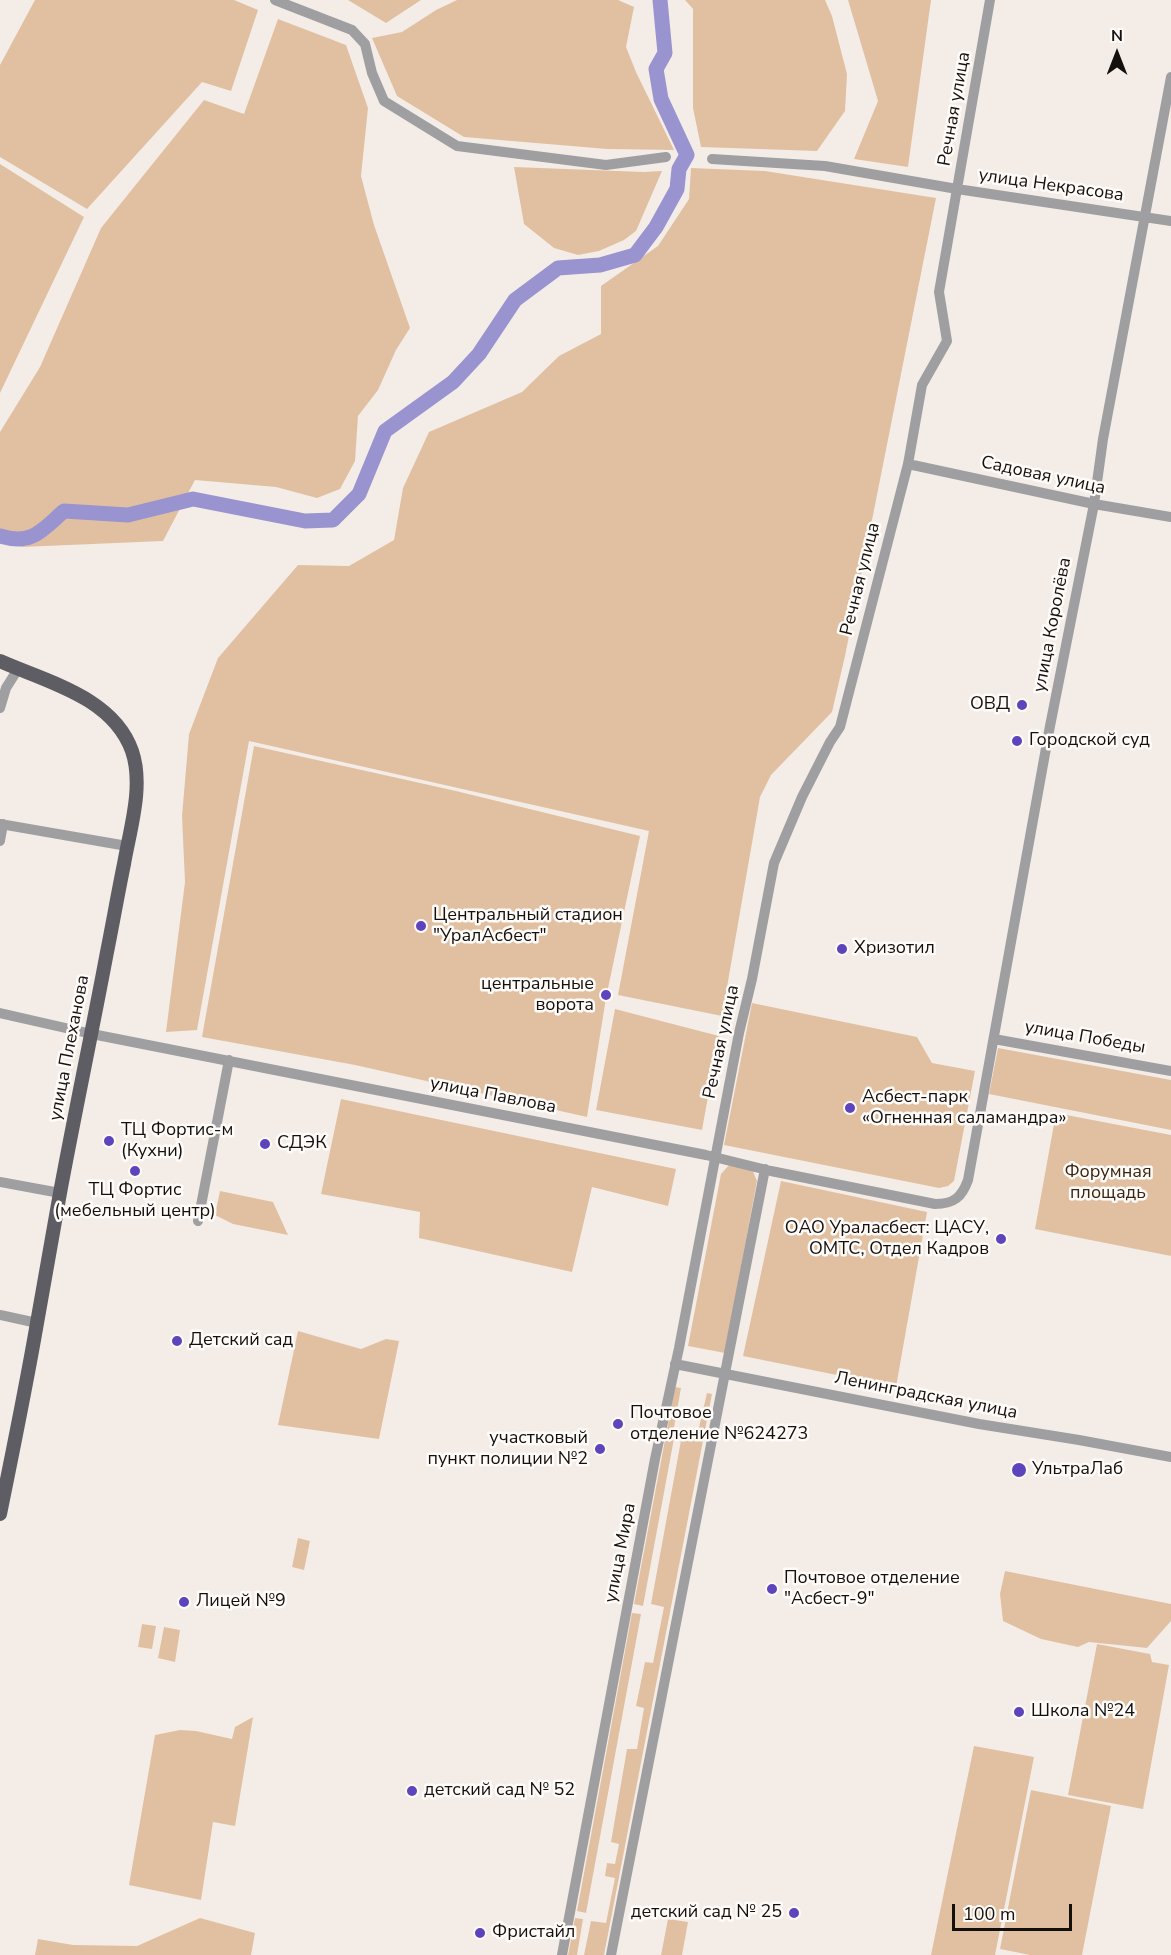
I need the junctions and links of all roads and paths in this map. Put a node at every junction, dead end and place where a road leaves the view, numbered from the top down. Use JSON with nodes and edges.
{"nodes":[{"id":1,"x":275,"y":0,"type":"edge"},
{"id":2,"x":990,"y":0,"type":"edge"},
{"id":3,"x":1171,"y":77,"type":"edge"},
{"id":4,"x":666,"y":157,"type":"dead end"},
{"id":5,"x":712,"y":159,"type":"dead end"},
{"id":6,"x":957,"y":189,"type":"junction"},
{"id":7,"x":1145,"y":216,"type":"junction"},
{"id":8,"x":1171,"y":221,"type":"edge"},
{"id":9,"x":908,"y":464,"type":"junction"},
{"id":10,"x":1094,"y":504,"type":"junction"},
{"id":11,"x":1171,"y":517,"type":"edge"},
{"id":12,"x":0,"y":661,"type":"edge"},
{"id":13,"x":18,"y":669,"type":"junction"},
{"id":14,"x":0,"y":708,"type":"edge"},
{"id":15,"x":1,"y":824,"type":"edge"},
{"id":16,"x":0,"y":841,"type":"edge"},
{"id":17,"x":127,"y":846,"type":"junction"},
{"id":18,"x":0,"y":1013,"type":"edge"},
{"id":19,"x":92,"y":1034,"type":"junction"},
{"id":20,"x":994,"y":1039,"type":"junction"},
{"id":21,"x":229,"y":1060,"type":"junction"},
{"id":22,"x":1171,"y":1071,"type":"edge"},
{"id":23,"x":716,"y":1157,"type":"junction"},
{"id":24,"x":765,"y":1169,"type":"junction"},
{"id":25,"x":968,"y":1180,"type":"joint"},
{"id":26,"x":0,"y":1182,"type":"edge"},
{"id":27,"x":60,"y":1193,"type":"junction"},
{"id":28,"x":198,"y":1221,"type":"dead end"},
{"id":29,"x":0,"y":1315,"type":"edge"},
{"id":30,"x":38,"y":1323,"type":"junction"},
{"id":31,"x":675,"y":1364,"type":"junction"},
{"id":32,"x":725,"y":1374,"type":"junction"},
{"id":33,"x":1171,"y":1457,"type":"edge"},
{"id":34,"x":0,"y":1514,"type":"edge"},
{"id":35,"x":562,"y":1955,"type":"edge"},
{"id":36,"x":611,"y":1955,"type":"edge"}],
"edges":[{"from":1,"to":4,"type":"street"},
{"from":2,"to":6,"type":"street","name":"Речная улица"},
{"from":3,"to":7,"type":"street","name":"улица Королёва"},
{"from":5,"to":6,"type":"street","name":"улица Некрасова"},
{"from":6,"to":7,"type":"street","name":"улица Некрасова"},
{"from":6,"to":9,"type":"street","name":"Речная улица"},
{"from":7,"to":8,"type":"street","name":"улица Некрасова"},
{"from":7,"to":10,"type":"street","name":"улица Королёва"},
{"from":9,"to":10,"type":"street","name":"Садовая улица"},
{"from":9,"to":23,"type":"street","name":"Речная улица"},
{"from":10,"to":11,"type":"street","name":"Садовая улица"},
{"from":10,"to":20,"type":"street","name":"улица Королёва"},
{"from":12,"to":13,"type":"main road","name":"улица Плеханова"},
{"from":13,"to":14,"type":"street"},
{"from":13,"to":17,"type":"main road","name":"улица Плеханова"},
{"from":15,"to":16,"type":"street"},
{"from":15,"to":17,"type":"street"},
{"from":17,"to":19,"type":"main road","name":"улица Плеханова"},
{"from":18,"to":19,"type":"street","name":"улица Павлова"},
{"from":19,"to":21,"type":"street","name":"улица Павлова"},
{"from":19,"to":27,"type":"main road","name":"улица Плеханова"},
{"from":20,"to":22,"type":"street","name":"улица Победы"},
{"from":20,"to":25,"type":"street","name":"улица Королёва"},
{"from":21,"to":23,"type":"street","name":"улица Павлова"},
{"from":21,"to":28,"type":"street"},
{"from":23,"to":24,"type":"street","name":"улица Павлова"},
{"from":23,"to":31,"type":"street","name":"улица Мира"},
{"from":24,"to":25,"type":"street","name":"улица Павлова"},
{"from":24,"to":32,"type":"street"},
{"from":26,"to":27,"type":"street"},
{"from":27,"to":30,"type":"main road","name":"улица Плеханова"},
{"from":29,"to":30,"type":"street"},
{"from":30,"to":34,"type":"main road","name":"улица Плеханова"},
{"from":31,"to":32,"type":"street","name":"Ленинградская улица"},
{"from":31,"to":35,"type":"street","name":"улица Мира"},
{"from":32,"to":33,"type":"street","name":"Ленинградская улица"},
{"from":32,"to":36,"type":"street"}]}
